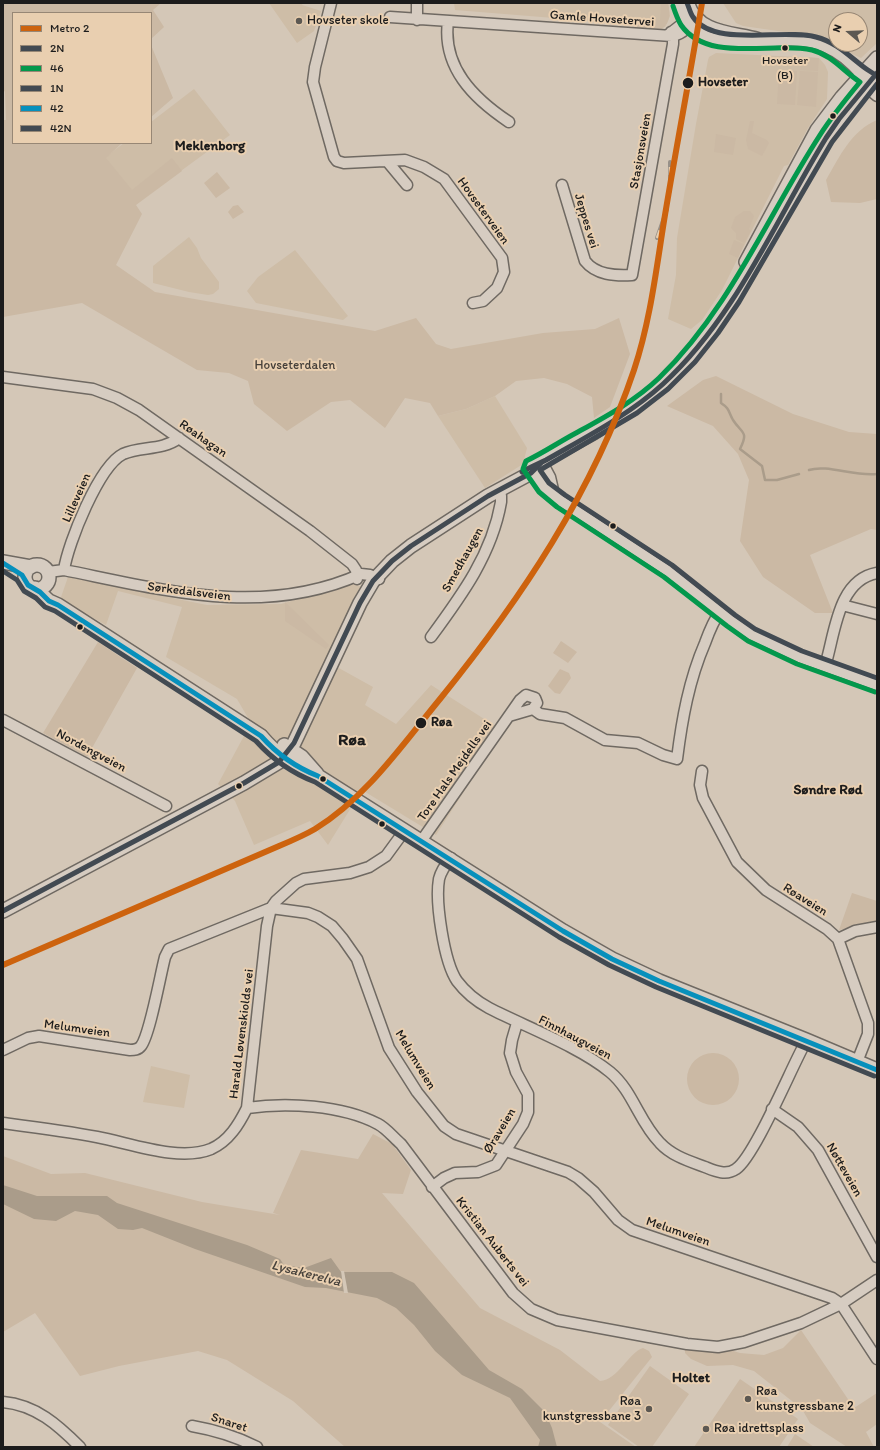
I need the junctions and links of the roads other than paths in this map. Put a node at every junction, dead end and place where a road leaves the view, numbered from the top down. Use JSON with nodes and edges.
{"nodes":[{"id":1,"x":331,"y":3,"type":"edge"},
{"id":2,"x":417,"y":3,"type":"edge"},
{"id":3,"x":679,"y":3,"type":"edge"},
{"id":4,"x":390,"y":17,"type":"dead end"},
{"id":5,"x":689,"y":17,"type":"edge"},
{"id":6,"x":417,"y":20,"type":"junction"},
{"id":7,"x":448,"y":21,"type":"junction"},
{"id":8,"x":670,"y":34,"type":"junction"},
{"id":9,"x":877,"y":58,"type":"edge"},
{"id":10,"x":871,"y":80,"type":"edge"},
{"id":11,"x":877,"y":96,"type":"edge"},
{"id":12,"x":509,"y":122,"type":"dead end"},
{"id":13,"x":387,"y":161,"type":"junction"},
{"id":14,"x":406,"y":185,"type":"dead end"},
{"id":15,"x":562,"y":185,"type":"dead end"},
{"id":16,"x":632,"y":276,"type":"joint"},
{"id":17,"x":473,"y":303,"type":"dead end"},
{"id":18,"x":3,"y":377,"type":"edge"},
{"id":19,"x":179,"y":438,"type":"junction"},
{"id":20,"x":535,"y":467,"type":"junction"},
{"id":21,"x":501,"y":488,"type":"junction"},
{"id":22,"x":3,"y":562,"type":"edge"},
{"id":23,"x":64,"y":570,"type":"junction"},
{"id":24,"x":28,"y":572,"type":"junction"},
{"id":25,"x":877,"y":574,"type":"edge"},
{"id":26,"x":356,"y":577,"type":"junction"},
{"id":27,"x":43,"y":581,"type":"junction"},
{"id":28,"x":376,"y":581,"type":"junction"},
{"id":29,"x":842,"y":605,"type":"junction"},
{"id":30,"x":720,"y":612,"type":"junction"},
{"id":31,"x":877,"y":614,"type":"edge"},
{"id":32,"x":431,"y":637,"type":"dead end"},
{"id":33,"x":825,"y":666,"type":"junction"},
{"id":34,"x":877,"y":685,"type":"edge"},
{"id":35,"x":533,"y":709,"type":"junction"},
{"id":36,"x":509,"y":716,"type":"junction"},
{"id":37,"x":3,"y":720,"type":"edge"},
{"id":38,"x":287,"y":753,"type":"junction"},
{"id":39,"x":702,"y":771,"type":"dead end"},
{"id":40,"x":166,"y":806,"type":"dead end"},
{"id":41,"x":405,"y":830,"type":"junction"},
{"id":42,"x":422,"y":840,"type":"junction"},
{"id":43,"x":451,"y":858,"type":"junction"},
{"id":44,"x":271,"y":908,"type":"junction"},
{"id":45,"x":3,"y":911,"type":"edge"},
{"id":46,"x":877,"y":927,"type":"edge"},
{"id":47,"x":838,"y":939,"type":"junction"},
{"id":48,"x":517,"y":1023,"type":"junction"},
{"id":49,"x":803,"y":1047,"type":"dead end"},
{"id":50,"x":3,"y":1050,"type":"edge"},
{"id":51,"x":857,"y":1062,"type":"junction"},
{"id":52,"x":877,"y":1070,"type":"edge"},
{"id":53,"x":247,"y":1108,"type":"junction"},
{"id":54,"x":772,"y":1109,"type":"junction"},
{"id":55,"x":3,"y":1123,"type":"edge"},
{"id":56,"x":506,"y":1151,"type":"junction"},
{"id":57,"x":432,"y":1187,"type":"junction"},
{"id":58,"x":877,"y":1256,"type":"edge"},
{"id":59,"x":877,"y":1280,"type":"edge"},
{"id":60,"x":840,"y":1304,"type":"junction"},
{"id":61,"x":877,"y":1359,"type":"edge"},
{"id":62,"x":3,"y":1402,"type":"edge"},
{"id":63,"x":192,"y":1426,"type":"dead end"},
{"id":64,"x":80,"y":1447,"type":"edge"},
{"id":65,"x":258,"y":1447,"type":"edge"}],
"edges":[{"from":1,"to":13,"type":"street","name":"Hovseterveien"},
{"from":2,"to":6,"type":"street"},
{"from":3,"to":5,"type":"street"},
{"from":4,"to":6,"type":"street","name":"Gamle Hovsetervei"},
{"from":5,"to":8,"type":"street","name":"Gamle Hovsetervei"},
{"from":5,"to":10,"type":"street"},
{"from":6,"to":7,"type":"street","name":"Gamle Hovsetervei"},
{"from":7,"to":8,"type":"street","name":"Gamle Hovsetervei"},
{"from":7,"to":12,"type":"street"},
{"from":8,"to":16,"type":"street","name":"Stasjonsveien"},
{"from":9,"to":10,"type":"main road"},
{"from":10,"to":11,"type":"street"},
{"from":10,"to":20,"type":"main road"},
{"from":13,"to":14,"type":"street"},
{"from":13,"to":17,"type":"street","name":"Hovseterveien"},
{"from":15,"to":16,"type":"street","name":"Jeppes vei"},
{"from":18,"to":19,"type":"street","name":"Røahagan"},
{"from":19,"to":23,"type":"street","name":"Lilleveien"},
{"from":19,"to":26,"type":"street","name":"Røahagan"},
{"from":20,"to":21,"type":"main road"},
{"from":20,"to":30,"type":"street"},
{"from":21,"to":28,"type":"main road"},
{"from":21,"to":32,"type":"street","name":"Smedhaugen"},
{"from":22,"to":24,"type":"main road"},
{"from":23,"to":26,"type":"street","name":"Sørkedalsveien"},
{"from":23,"to":27,"type":"street","name":"Sørkedalsveien"},
{"from":24,"to":27,"type":"main road"},
{"from":24,"to":27,"type":"main road"},
{"from":25,"to":29,"type":"street"},
{"from":26,"to":28,"type":"street","name":"Sørkedalsveien"},
{"from":27,"to":38,"type":"main road"},
{"from":28,"to":38,"type":"main road"},
{"from":29,"to":31,"type":"street"},
{"from":29,"to":33,"type":"street"},
{"from":30,"to":33,"type":"street"},
{"from":30,"to":35,"type":"street"},
{"from":33,"to":34,"type":"street"},
{"from":35,"to":36,"type":"street","name":"Tore Hals Mejdells vei"},
{"from":35,"to":36,"type":"street","name":"Tore Hals Mejdells vei"},
{"from":36,"to":42,"type":"street","name":"Tore Hals Mejdells vei"},
{"from":37,"to":40,"type":"street","name":"Nordengveien"},
{"from":38,"to":41,"type":"main road"},
{"from":38,"to":45,"type":"main road"},
{"from":39,"to":47,"type":"street","name":"Røaveien"},
{"from":41,"to":42,"type":"main road"},
{"from":41,"to":44,"type":"street","name":"Harald Løvenskiolds vei"},
{"from":42,"to":43,"type":"main road"},
{"from":43,"to":48,"type":"street","name":"Finnhaugveien"},
{"from":43,"to":51,"type":"main road"},
{"from":44,"to":50,"type":"street","name":"Melumveien"},
{"from":44,"to":53,"type":"street","name":"Harald Løvenskiolds vei"},
{"from":44,"to":56,"type":"street","name":"Melumveien"},
{"from":46,"to":47,"type":"street"},
{"from":47,"to":51,"type":"street"},
{"from":48,"to":54,"type":"street","name":"Finnhaugveien"},
{"from":48,"to":56,"type":"street","name":"Øraveien"},
{"from":49,"to":54,"type":"street","name":"Finnhaugveien"},
{"from":51,"to":52,"type":"main road"},
{"from":53,"to":55,"type":"street","name":"Harald Løvenskiolds vei"},
{"from":53,"to":57,"type":"street","name":"Kristian Auberts vei"},
{"from":54,"to":58,"type":"street","name":"Nøtteveien"},
{"from":56,"to":57,"type":"street","name":"Øraveien"},
{"from":56,"to":60,"type":"street","name":"Melumveien"},
{"from":57,"to":60,"type":"street","name":"Kristian Auberts vei"},
{"from":59,"to":60,"type":"street","name":"Kristian Auberts vei"},
{"from":60,"to":61,"type":"street","name":"Melumveien"},
{"from":62,"to":64,"type":"street"},
{"from":63,"to":65,"type":"street","name":"Snaret"}]}
